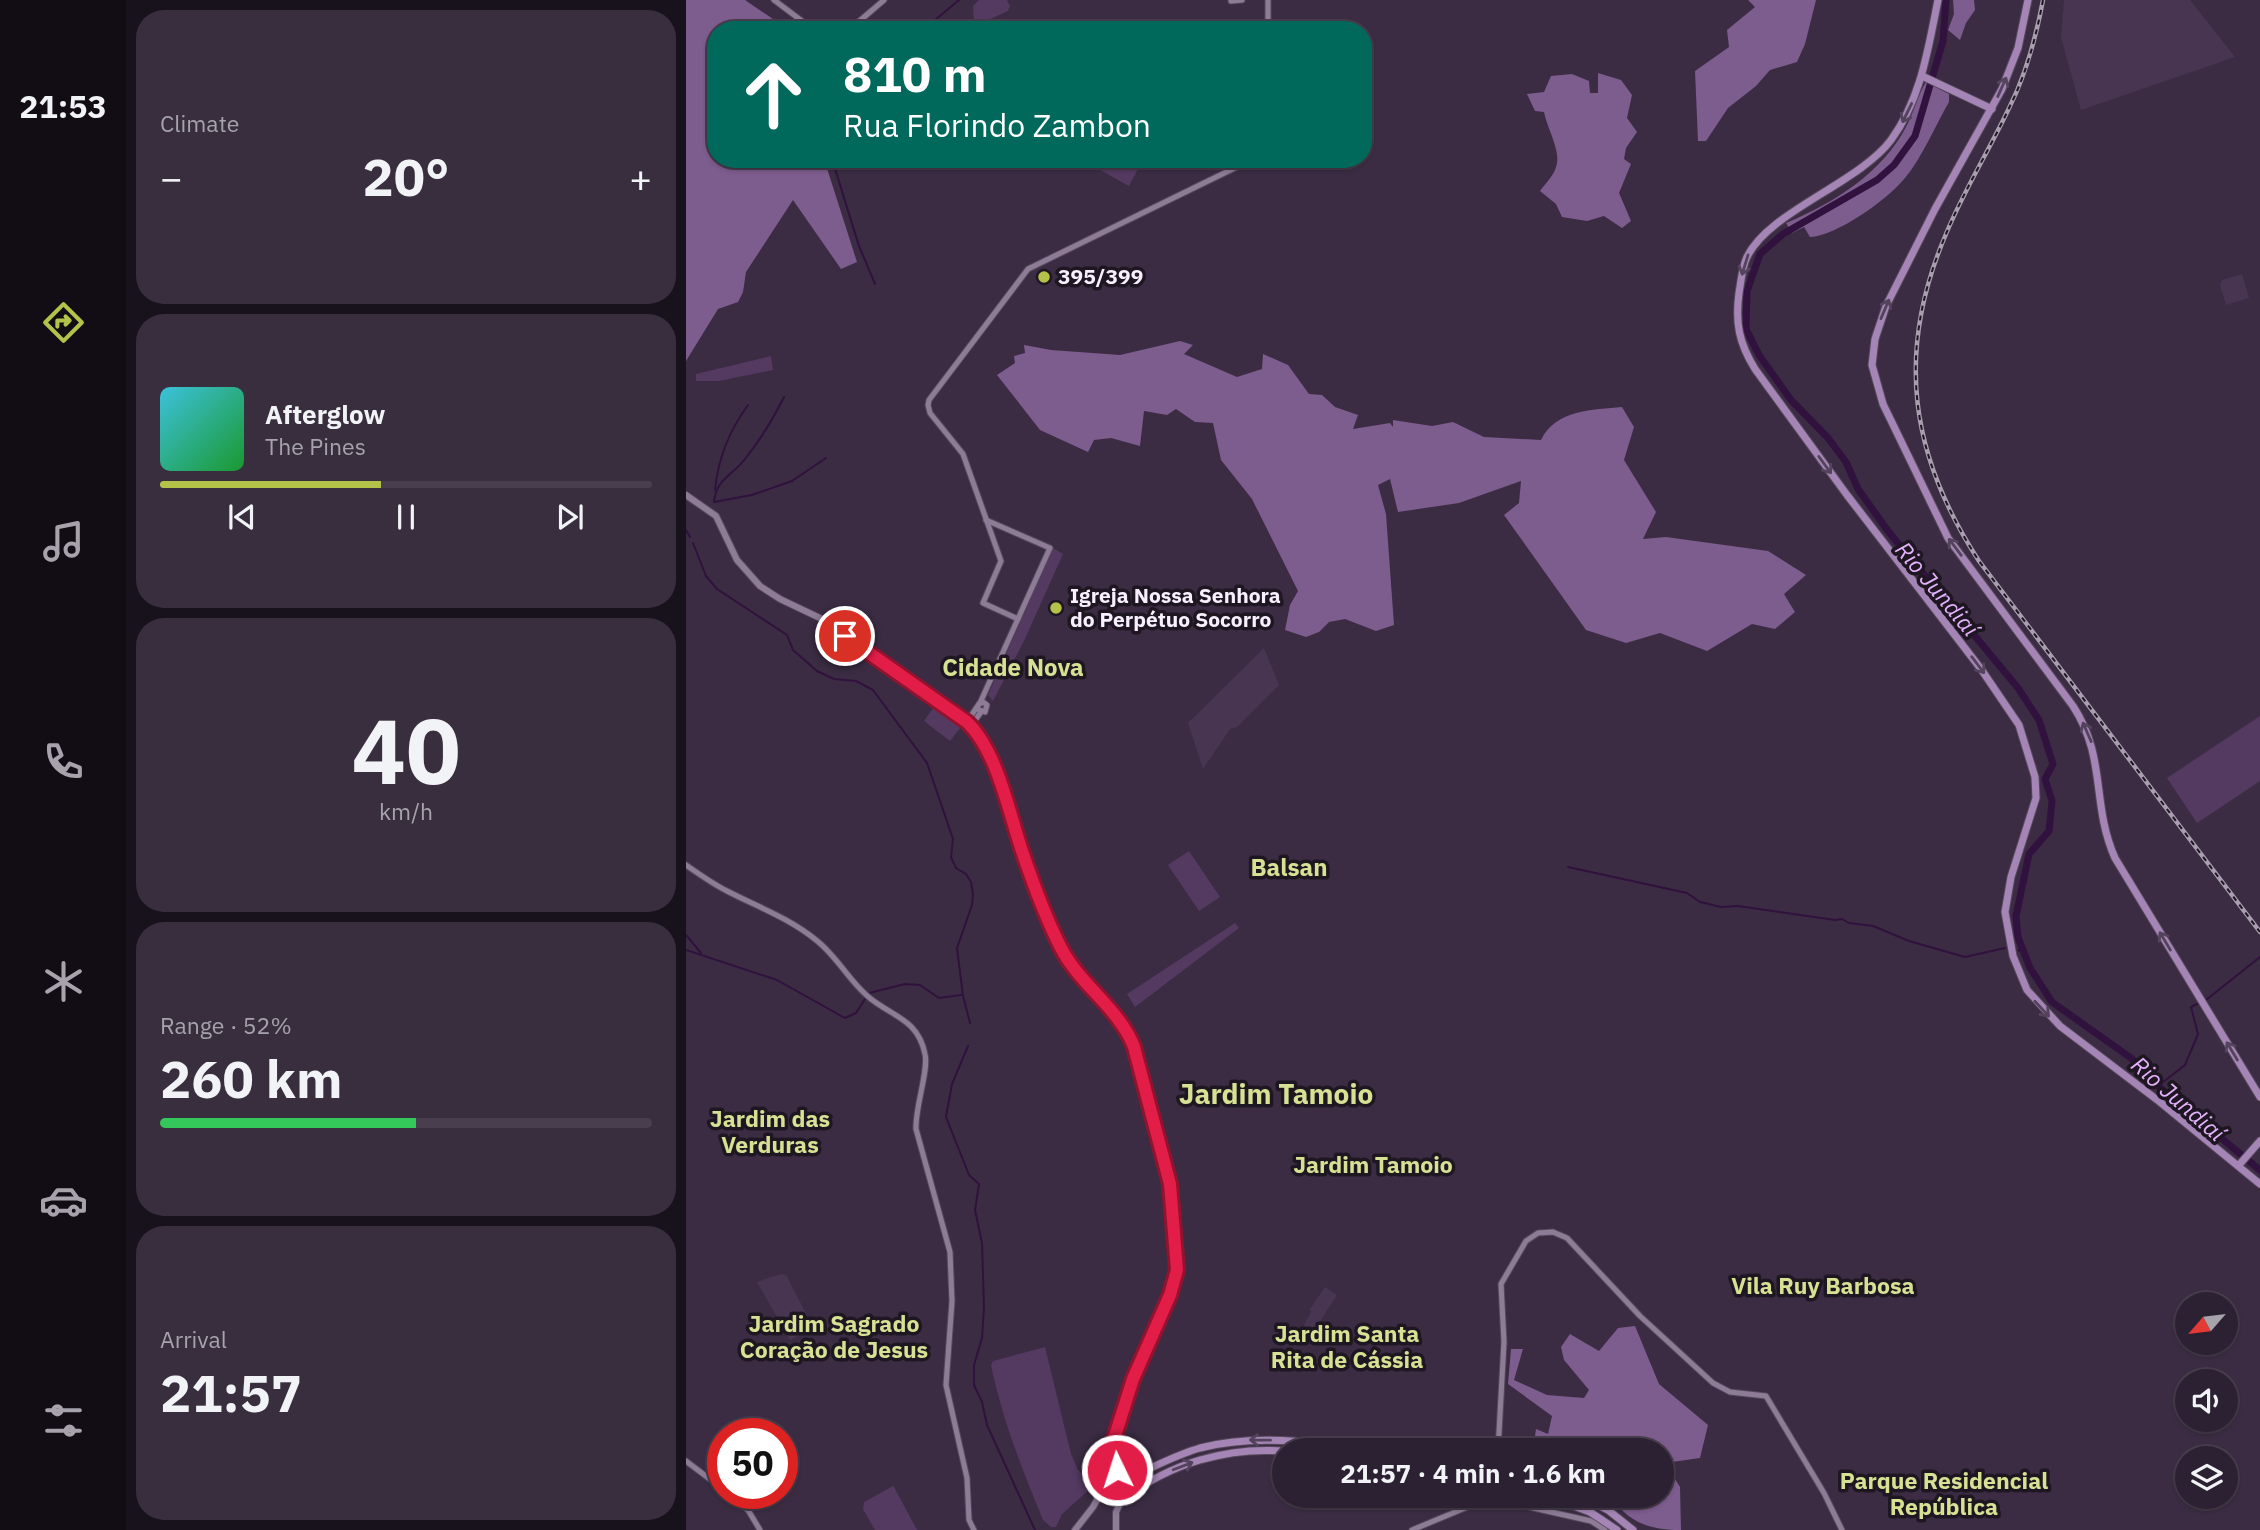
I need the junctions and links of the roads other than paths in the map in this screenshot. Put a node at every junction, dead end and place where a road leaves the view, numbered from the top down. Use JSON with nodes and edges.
{"nodes":[{"id":1,"x":774,"y":0,"type":"edge"},
{"id":2,"x":884,"y":0,"type":"edge"},
{"id":3,"x":1242,"y":0,"type":"edge"},
{"id":4,"x":1268,"y":0,"type":"edge"},
{"id":5,"x":1938,"y":0,"type":"edge"},
{"id":6,"x":2028,"y":0,"type":"edge"},
{"id":7,"x":1231,"y":1,"type":"edge"},
{"id":8,"x":802,"y":21,"type":"edge"},
{"id":9,"x":860,"y":21,"type":"edge"},
{"id":10,"x":1268,"y":21,"type":"edge"},
{"id":11,"x":1924,"y":76,"type":"junction"},
{"id":12,"x":1992,"y":109,"type":"junction"},
{"id":13,"x":1235,"y":168,"type":"edge"},
{"id":14,"x":686,"y":495,"type":"edge"},
{"id":15,"x":986,"y":520,"type":"junction"},
{"id":16,"x":1007,"y":529,"type":"junction"},
{"id":17,"x":993,"y":539,"type":"junction"},
{"id":18,"x":1018,"y":619,"type":"junction"},
{"id":19,"x":969,"y":724,"type":"junction"},
{"id":20,"x":686,"y":865,"type":"edge"},
{"id":21,"x":2260,"y":1097,"type":"edge"},
{"id":22,"x":2260,"y":1141,"type":"edge"},
{"id":23,"x":2240,"y":1163,"type":"junction"},
{"id":24,"x":2260,"y":1184,"type":"edge"},
{"id":25,"x":1498,"y":1438,"type":"edge"},
{"id":26,"x":1272,"y":1441,"type":"edge"},
{"id":27,"x":1221,"y":1444,"type":"junction"},
{"id":28,"x":1112,"y":1447,"type":"junction"},
{"id":29,"x":1272,"y":1451,"type":"edge"},
{"id":30,"x":1214,"y":1456,"type":"junction"},
{"id":31,"x":686,"y":1461,"type":"edge"},
{"id":32,"x":1116,"y":1465,"type":"junction"},
{"id":33,"x":707,"y":1477,"type":"edge"},
{"id":34,"x":1108,"y":1481,"type":"junction"},
{"id":35,"x":1121,"y":1481,"type":"junction"},
{"id":36,"x":1124,"y":1499,"type":"junction"},
{"id":37,"x":1579,"y":1508,"type":"edge"},
{"id":38,"x":1596,"y":1508,"type":"edge"},
{"id":39,"x":1603,"y":1508,"type":"edge"},
{"id":40,"x":747,"y":1509,"type":"edge"},
{"id":41,"x":1593,"y":1513,"type":"junction"},
{"id":42,"x":760,"y":1530,"type":"edge"},
{"id":43,"x":974,"y":1530,"type":"edge"},
{"id":44,"x":1075,"y":1530,"type":"edge"},
{"id":45,"x":1116,"y":1530,"type":"edge"},
{"id":46,"x":1412,"y":1530,"type":"edge"},
{"id":47,"x":1605,"y":1530,"type":"edge"},
{"id":48,"x":1617,"y":1530,"type":"edge"},
{"id":49,"x":1633,"y":1530,"type":"edge"},
{"id":50,"x":1842,"y":1530,"type":"edge"}],
"edges":[{"from":1,"to":8,"type":"street"},
{"from":2,"to":9,"type":"street"},
{"from":3,"to":7,"type":"street"},
{"from":4,"to":10,"type":"street"},
{"from":5,"to":11,"type":"main road"},
{"from":12,"to":6,"type":"main road","one_way":true},
{"from":11,"to":12,"type":"main road"},
{"from":11,"to":23,"type":"main road","one_way":true},
{"from":21,"to":12,"type":"main road","one_way":true},
{"from":13,"to":15,"type":"street"},
{"from":14,"to":19,"type":"main road"},
{"from":15,"to":16,"type":"street"},
{"from":15,"to":17,"type":"street"},
{"from":16,"to":17,"type":"street"},
{"from":16,"to":18,"type":"street"},
{"from":17,"to":18,"type":"street"},
{"from":18,"to":19,"type":"street"},
{"from":19,"to":28,"type":"main road"},
{"from":20,"to":43,"type":"street"},
{"from":22,"to":23,"type":"main road"},
{"from":23,"to":24,"type":"main road"},
{"from":25,"to":50,"type":"street"},
{"from":26,"to":27,"type":"main road","one_way":true},
{"from":27,"to":30,"type":"main road"},
{"from":27,"to":35,"type":"main road"},
{"from":28,"to":32,"type":"main road"},
{"from":28,"to":34,"type":"main road"},
{"from":29,"to":30,"type":"main road"},
{"from":36,"to":30,"type":"main road","one_way":true},
{"from":31,"to":33,"type":"street"},
{"from":32,"to":34,"type":"main road"},
{"from":32,"to":35,"type":"main road"},
{"from":34,"to":35,"type":"main road"},
{"from":34,"to":44,"type":"main road"},
{"from":35,"to":36,"type":"main road"},
{"from":36,"to":45,"type":"main road"},
{"from":37,"to":41,"type":"main road"},
{"from":38,"to":41,"type":"main road"},
{"from":39,"to":49,"type":"main road"},
{"from":40,"to":42,"type":"street"},
{"from":41,"to":48,"type":"main road"},
{"from":46,"to":47,"type":"street"}]}
